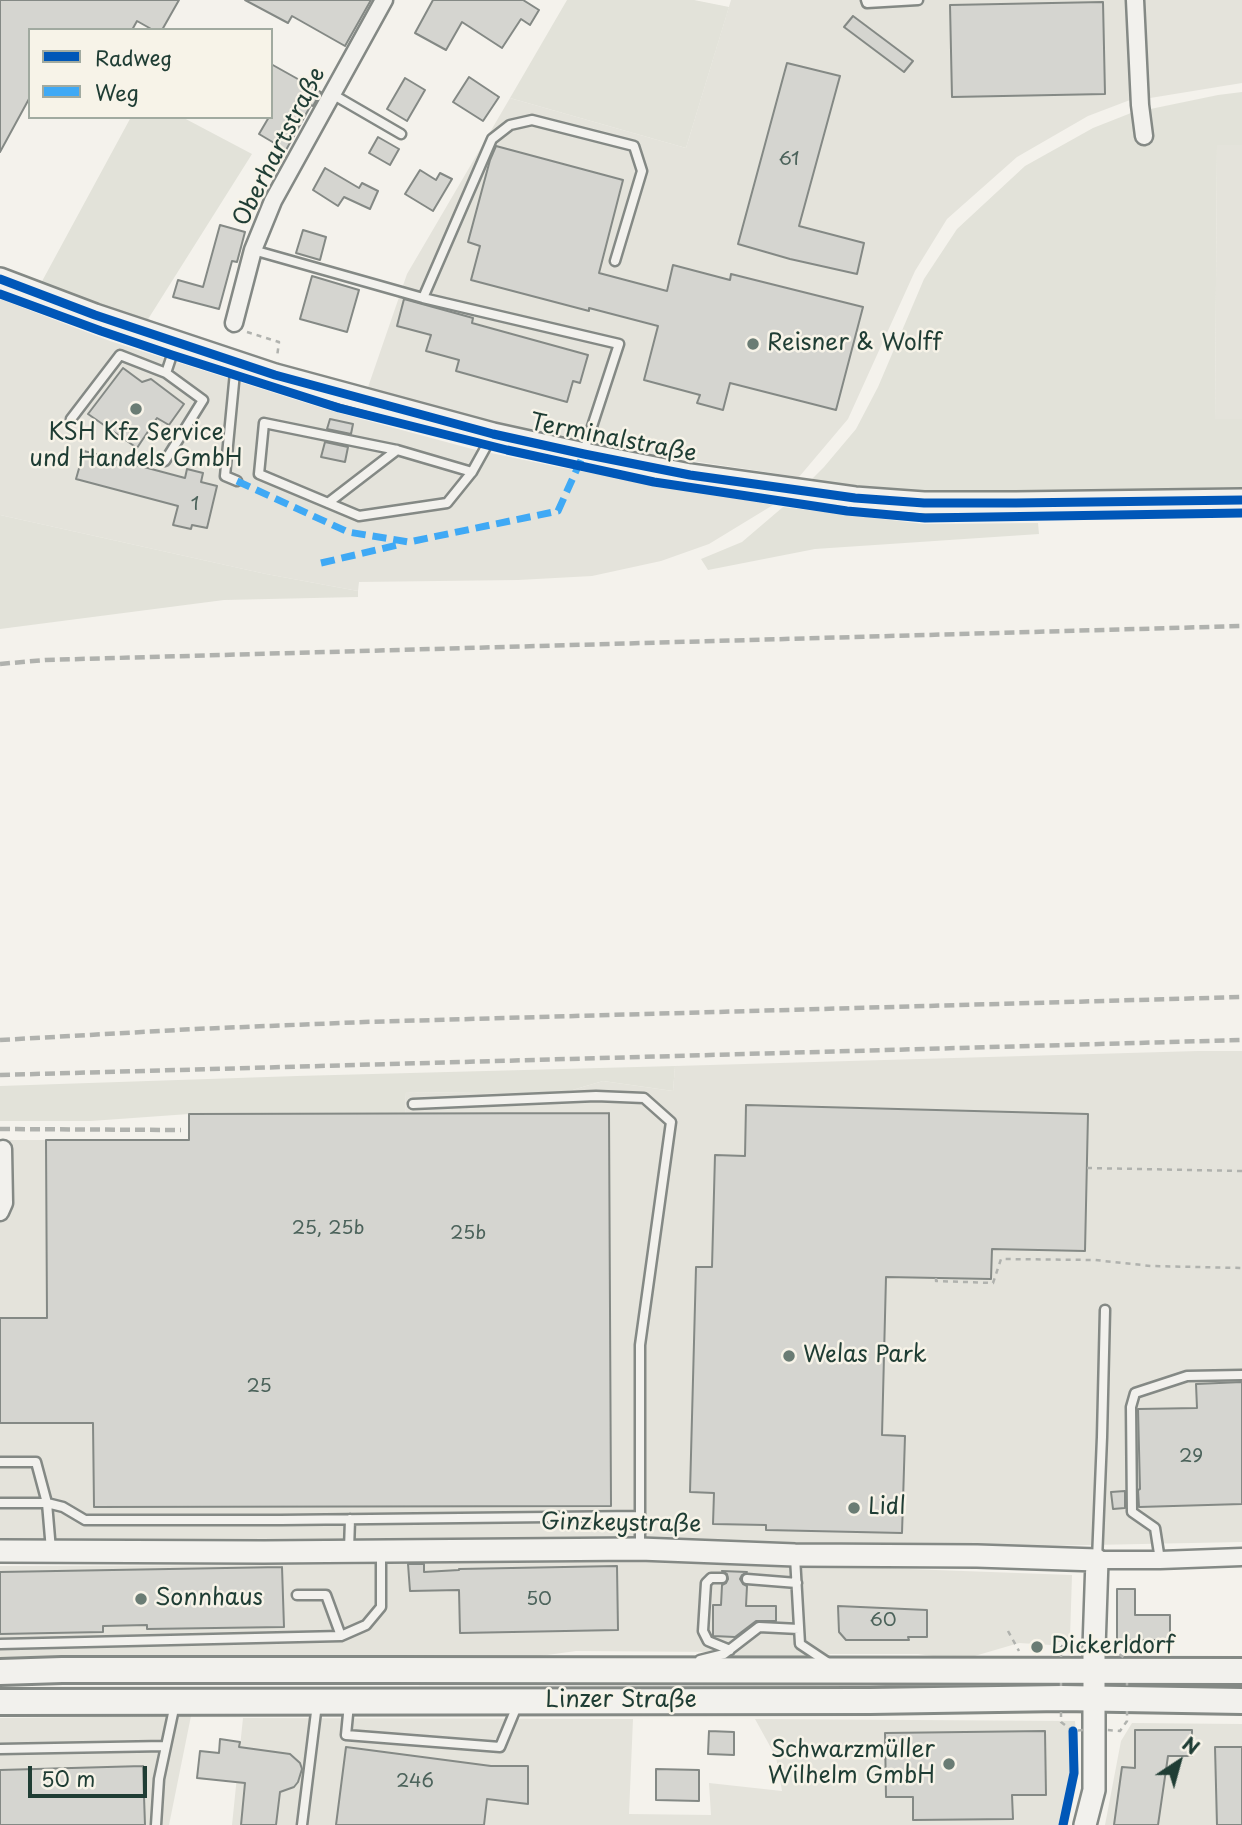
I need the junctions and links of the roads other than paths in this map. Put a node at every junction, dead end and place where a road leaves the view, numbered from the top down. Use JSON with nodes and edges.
{"nodes":[{"id":1,"x":384,"y":0,"type":"edge"},
{"id":2,"x":918,"y":0,"type":"edge"},
{"id":3,"x":1135,"y":0,"type":"edge"},
{"id":4,"x":865,"y":1,"type":"edge"},
{"id":5,"x":332,"y":94,"type":"junction"},
{"id":6,"x":401,"y":134,"type":"dead end"},
{"id":7,"x":1144,"y":136,"type":"dead end"},
{"id":8,"x":253,"y":250,"type":"junction"},
{"id":9,"x":615,"y":261,"type":"dead end"},
{"id":10,"x":0,"y":279,"type":"edge"},
{"id":11,"x":423,"y":298,"type":"junction"},
{"id":12,"x":234,"y":323,"type":"road end"},
{"id":13,"x":176,"y":343,"type":"junction"},
{"id":14,"x":236,"y":362,"type":"junction"},
{"id":15,"x":166,"y":373,"type":"junction"},
{"id":16,"x":71,"y":419,"type":"dead end"},
{"id":17,"x":493,"y":434,"type":"junction"},
{"id":18,"x":397,"y":450,"type":"junction"},
{"id":19,"x":584,"y":454,"type":"junction"},
{"id":20,"x":165,"y":461,"type":"dead end"},
{"id":21,"x":472,"y":472,"type":"junction"},
{"id":22,"x":237,"y":481,"type":"dead end"},
{"id":23,"x":1242,"y":500,"type":"edge"},
{"id":24,"x":328,"y":503,"type":"junction"},
{"id":25,"x":413,"y":1104,"type":"dead end"},
{"id":26,"x":3,"y":1149,"type":"dead end"},
{"id":27,"x":0,"y":1212,"type":"edge"},
{"id":28,"x":1105,"y":1310,"type":"dead end"},
{"id":29,"x":1242,"y":1375,"type":"edge"},
{"id":30,"x":0,"y":1462,"type":"edge"},
{"id":31,"x":0,"y":1503,"type":"edge"},
{"id":32,"x":47,"y":1503,"type":"junction"},
{"id":33,"x":640,"y":1516,"type":"junction"},
{"id":34,"x":350,"y":1519,"type":"junction"},
{"id":35,"x":640,"y":1549,"type":"junction"},
{"id":36,"x":349,"y":1550,"type":"junction"},
{"id":37,"x":381,"y":1550,"type":"junction"},
{"id":38,"x":0,"y":1551,"type":"edge"},
{"id":39,"x":51,"y":1552,"type":"junction"},
{"id":40,"x":795,"y":1555,"type":"junction"},
{"id":41,"x":1242,"y":1557,"type":"edge"},
{"id":42,"x":1097,"y":1560,"type":"junction"},
{"id":43,"x":1160,"y":1560,"type":"junction"},
{"id":44,"x":722,"y":1578,"type":"dead end"},
{"id":45,"x":747,"y":1579,"type":"dead end"},
{"id":46,"x":797,"y":1583,"type":"junction"},
{"id":47,"x":297,"y":1595,"type":"dead end"},
{"id":48,"x":799,"y":1629,"type":"junction"},
{"id":49,"x":341,"y":1636,"type":"junction"},
{"id":50,"x":0,"y":1644,"type":"edge"},
{"id":51,"x":730,"y":1650,"type":"junction"},
{"id":52,"x":841,"y":1671,"type":"junction"},
{"id":53,"x":1095,"y":1671,"type":"junction"},
{"id":54,"x":1242,"y":1671,"type":"edge"},
{"id":55,"x":0,"y":1672,"type":"edge"},
{"id":56,"x":689,"y":1672,"type":"junction"},
{"id":57,"x":1095,"y":1699,"type":"junction"},
{"id":58,"x":317,"y":1701,"type":"junction"},
{"id":59,"x":349,"y":1701,"type":"junction"},
{"id":60,"x":519,"y":1701,"type":"junction"},
{"id":61,"x":1242,"y":1701,"type":"edge"},
{"id":62,"x":0,"y":1702,"type":"edge"},
{"id":63,"x":175,"y":1702,"type":"junction"},
{"id":64,"x":165,"y":1746,"type":"junction"},
{"id":65,"x":0,"y":1749,"type":"edge"},
{"id":66,"x":156,"y":1825,"type":"edge"},
{"id":67,"x":302,"y":1825,"type":"edge"},
{"id":68,"x":1085,"y":1825,"type":"edge"}],
"edges":[{"from":1,"to":5,"type":"street","name":"Oberhartstraße"},
{"from":2,"to":4,"type":"lane"},
{"from":3,"to":7,"type":"street"},
{"from":5,"to":6,"type":"lane"},
{"from":5,"to":8,"type":"street","name":"Oberhartstraße"},
{"from":8,"to":11,"type":"lane"},
{"from":8,"to":12,"type":"street","name":"Oberhartstraße"},
{"from":9,"to":11,"type":"lane"},
{"from":10,"to":13,"type":"street","name":"Terminalstraße"},
{"from":11,"to":19,"type":"lane"},
{"from":13,"to":14,"type":"street","name":"Terminalstraße"},
{"from":13,"to":15,"type":"lane"},
{"from":14,"to":17,"type":"street","name":"Terminalstraße"},
{"from":14,"to":22,"type":"lane"},
{"from":15,"to":16,"type":"lane"},
{"from":15,"to":20,"type":"lane"},
{"from":17,"to":19,"type":"street","name":"Terminalstraße"},
{"from":17,"to":21,"type":"lane"},
{"from":18,"to":21,"type":"lane"},
{"from":18,"to":24,"type":"lane"},
{"from":18,"to":24,"type":"lane"},
{"from":19,"to":23,"type":"street","name":"Terminalstraße"},
{"from":21,"to":24,"type":"lane"},
{"from":25,"to":33,"type":"lane"},
{"from":26,"to":27,"type":"street"},
{"from":28,"to":42,"type":"lane"},
{"from":29,"to":43,"type":"lane"},
{"from":30,"to":32,"type":"lane"},
{"from":31,"to":32,"type":"lane"},
{"from":32,"to":34,"type":"lane"},
{"from":32,"to":39,"type":"lane"},
{"from":33,"to":34,"type":"lane"},
{"from":33,"to":35,"type":"lane"},
{"from":34,"to":36,"type":"lane"},
{"from":35,"to":37,"type":"street","name":"Ginzkeystraße"},
{"from":35,"to":40,"type":"street","name":"Ginzkeystraße"},
{"from":36,"to":37,"type":"street","name":"Ginzkeystraße"},
{"from":36,"to":39,"type":"street","name":"Ginzkeystraße"},
{"from":37,"to":49,"type":"lane"},
{"from":38,"to":39,"type":"street","name":"Ginzkeystraße"},
{"from":40,"to":42,"type":"street","name":"Ginzkeystraße"},
{"from":40,"to":46,"type":"lane"},
{"from":41,"to":43,"type":"street","name":"Ginzkeystraße"},
{"from":42,"to":43,"type":"street","name":"Ginzkeystraße"},
{"from":42,"to":53,"type":"street"},
{"from":44,"to":51,"type":"lane"},
{"from":45,"to":46,"type":"lane"},
{"from":46,"to":48,"type":"lane"},
{"from":47,"to":49,"type":"lane"},
{"from":48,"to":51,"type":"lane"},
{"from":48,"to":52,"type":"lane"},
{"from":49,"to":50,"type":"lane"},
{"from":51,"to":56,"type":"lane"},
{"from":52,"to":53,"type":"main road","name":"Linzer Straße"},
{"from":52,"to":56,"type":"main road","name":"Linzer Straße"},
{"from":53,"to":54,"type":"main road","name":"Linzer Straße"},
{"from":53,"to":57,"type":"street"},
{"from":55,"to":56,"type":"main road","name":"Linzer Straße"},
{"from":57,"to":60,"type":"main road","name":"Linzer Straße"},
{"from":57,"to":61,"type":"main road","name":"Linzer Straße"},
{"from":57,"to":68,"type":"street"},
{"from":58,"to":59,"type":"main road","name":"Linzer Straße"},
{"from":58,"to":63,"type":"main road","name":"Linzer Straße"},
{"from":58,"to":67,"type":"lane"},
{"from":59,"to":60,"type":"main road","name":"Linzer Straße"},
{"from":59,"to":60,"type":"lane"},
{"from":62,"to":63,"type":"main road","name":"Linzer Straße"},
{"from":63,"to":64,"type":"lane"},
{"from":64,"to":65,"type":"lane"},
{"from":64,"to":66,"type":"lane"}]}
